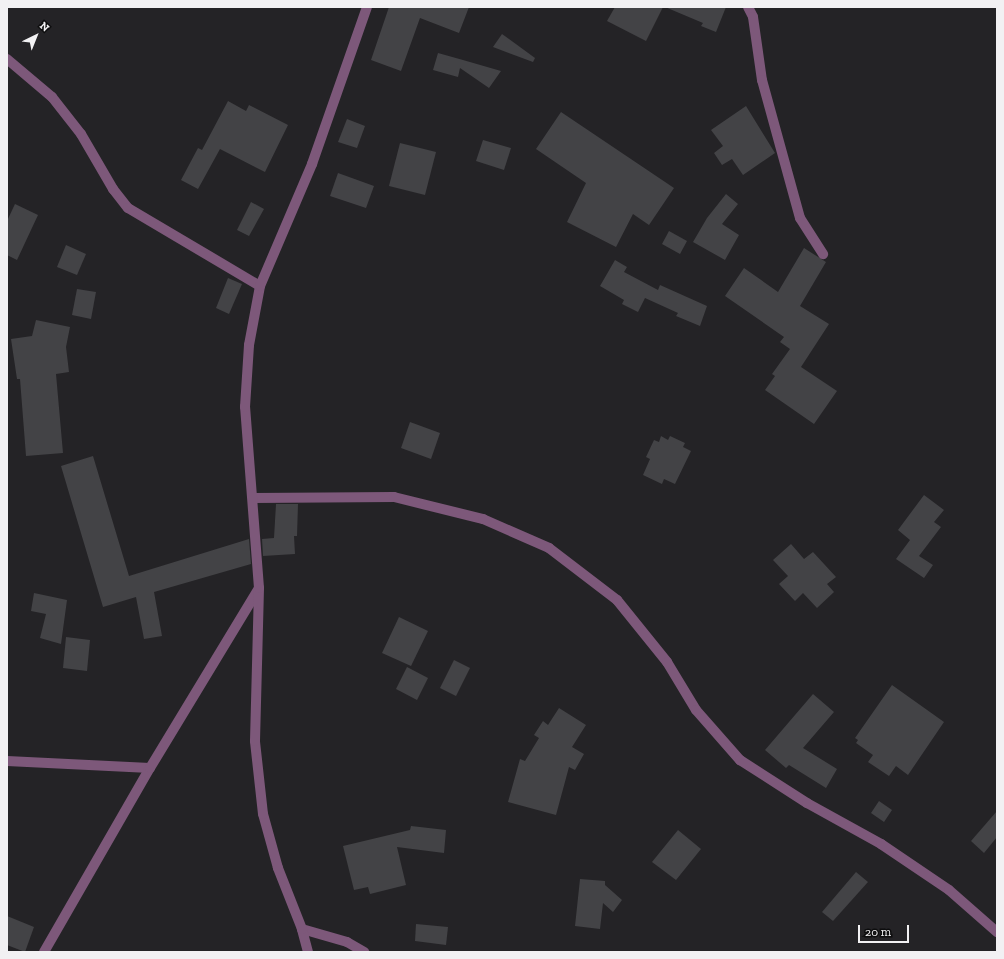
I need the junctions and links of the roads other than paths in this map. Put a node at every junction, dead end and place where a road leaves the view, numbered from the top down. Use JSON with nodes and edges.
{"nodes":[{"id":1,"x":366,"y":7,"type":"edge"},
{"id":2,"x":748,"y":7,"type":"edge"},
{"id":3,"x":7,"y":59,"type":"edge"},
{"id":4,"x":823,"y":254,"type":"dead end"},
{"id":5,"x":260,"y":286,"type":"junction"},
{"id":6,"x":254,"y":498,"type":"junction"},
{"id":7,"x":259,"y":588,"type":"junction"},
{"id":8,"x":7,"y":762,"type":"edge"},
{"id":9,"x":150,"y":768,"type":"junction"},
{"id":10,"x":302,"y":928,"type":"junction"},
{"id":11,"x":997,"y":932,"type":"edge"},
{"id":12,"x":44,"y":952,"type":"edge"},
{"id":13,"x":308,"y":952,"type":"edge"},
{"id":14,"x":364,"y":952,"type":"edge"}],
"edges":[{"from":1,"to":5,"type":"street"},
{"from":2,"to":4,"type":"street"},
{"from":3,"to":5,"type":"street"},
{"from":5,"to":6,"type":"street"},
{"from":6,"to":7,"type":"street"},
{"from":6,"to":11,"type":"street"},
{"from":7,"to":9,"type":"street"},
{"from":7,"to":10,"type":"street"},
{"from":8,"to":9,"type":"street"},
{"from":9,"to":12,"type":"street"},
{"from":10,"to":13,"type":"street"},
{"from":10,"to":14,"type":"street"}]}
